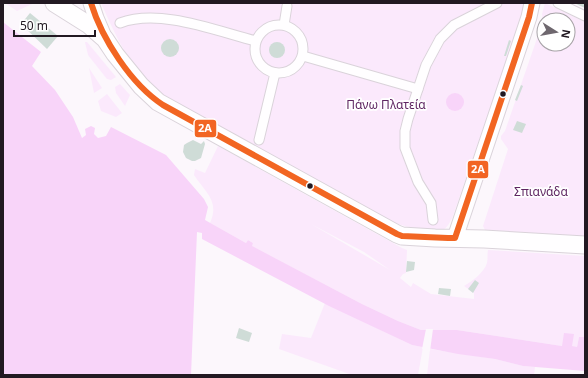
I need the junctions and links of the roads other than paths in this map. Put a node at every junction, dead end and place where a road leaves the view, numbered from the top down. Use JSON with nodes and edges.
{"nodes":[{"id":1,"x":83,"y":3,"type":"edge"},
{"id":2,"x":90,"y":3,"type":"edge"},
{"id":3,"x":497,"y":3,"type":"edge"},
{"id":4,"x":532,"y":3,"type":"edge"},
{"id":5,"x":558,"y":3,"type":"edge"},
{"id":6,"x":59,"y":6,"type":"edge"},
{"id":7,"x":287,"y":6,"type":"dead end"},
{"id":8,"x":585,"y":16,"type":"edge"},
{"id":9,"x":120,"y":23,"type":"dead end"},
{"id":10,"x":284,"y":25,"type":"junction"},
{"id":11,"x":105,"y":39,"type":"junction"},
{"id":12,"x":256,"y":41,"type":"junction"},
{"id":13,"x":302,"y":56,"type":"junction"},
{"id":14,"x":275,"y":73,"type":"junction"},
{"id":15,"x":418,"y":89,"type":"junction"},
{"id":16,"x":259,"y":140,"type":"dead end"},
{"id":17,"x":433,"y":220,"type":"dead end"},
{"id":18,"x":454,"y":238,"type":"junction"},
{"id":19,"x":585,"y":245,"type":"edge"}],
"edges":[{"from":1,"to":6,"type":"street"},
{"from":2,"to":11,"type":"street"},
{"from":3,"to":15,"type":"street"},
{"from":4,"to":18,"type":"street"},
{"from":5,"to":8,"type":"street"},
{"from":6,"to":11,"type":"main road"},
{"from":7,"to":10,"type":"street"},
{"from":9,"to":12,"type":"street"},
{"from":10,"to":12,"type":"street"},
{"from":10,"to":13,"type":"street"},
{"from":11,"to":18,"type":"main road"},
{"from":12,"to":14,"type":"street"},
{"from":13,"to":14,"type":"street"},
{"from":13,"to":15,"type":"street"},
{"from":14,"to":16,"type":"street"},
{"from":15,"to":17,"type":"street"},
{"from":18,"to":19,"type":"main road"}]}
